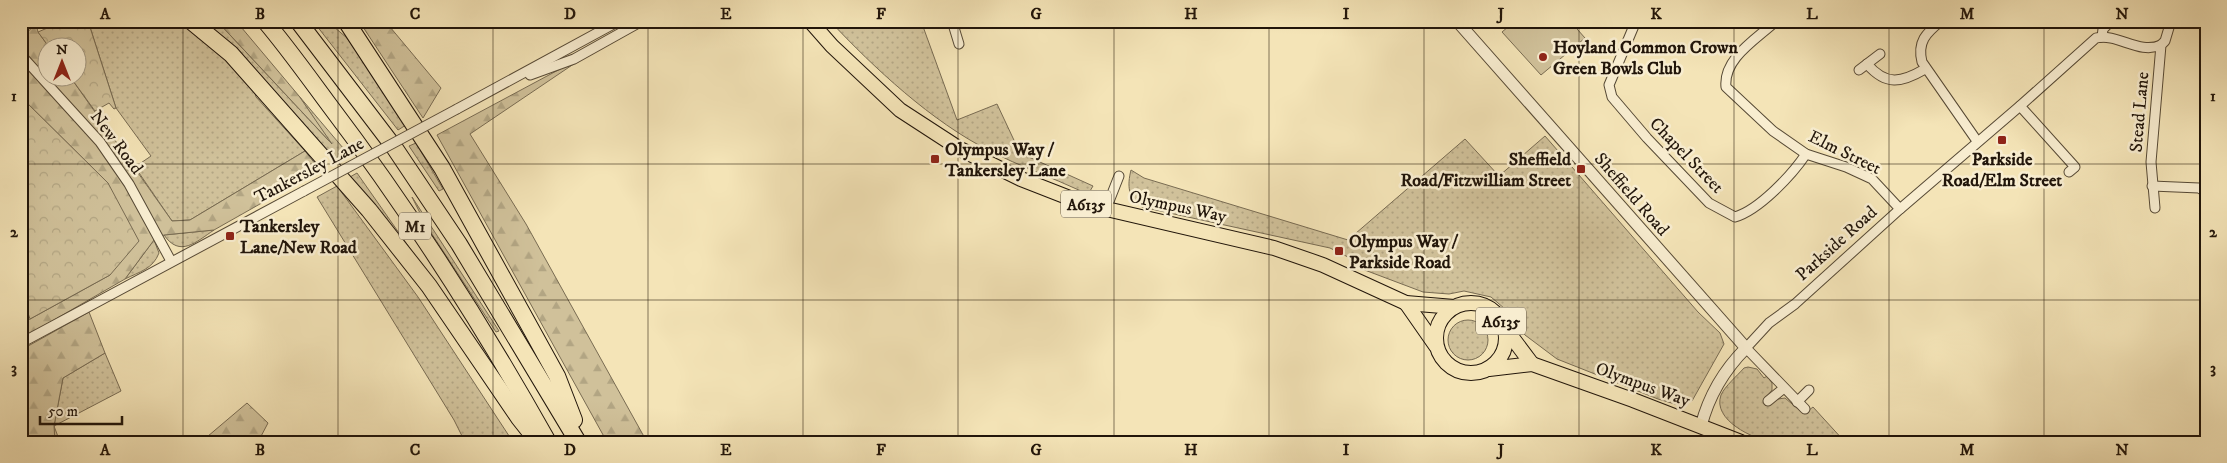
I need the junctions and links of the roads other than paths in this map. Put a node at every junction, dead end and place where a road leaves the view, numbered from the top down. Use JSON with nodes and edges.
{"nodes":[{"id":1,"x":191,"y":21,"type":"edge"},
{"id":2,"x":265,"y":21,"type":"edge"},
{"id":3,"x":298,"y":21,"type":"edge"},
{"id":4,"x":346,"y":21,"type":"edge"},
{"id":5,"x":598,"y":21,"type":"edge"},
{"id":6,"x":619,"y":21,"type":"edge"},
{"id":7,"x":642,"y":21,"type":"edge"},
{"id":8,"x":810,"y":21,"type":"edge"},
{"id":9,"x":952,"y":21,"type":"edge"},
{"id":10,"x":1457,"y":21,"type":"edge"},
{"id":11,"x":1636,"y":21,"type":"edge"},
{"id":12,"x":1776,"y":21,"type":"edge"},
{"id":13,"x":1941,"y":21,"type":"edge"},
{"id":14,"x":2111,"y":21,"type":"edge"},
{"id":15,"x":2171,"y":21,"type":"edge"},
{"id":16,"x":604,"y":30,"type":"junction"},
{"id":17,"x":628,"y":30,"type":"junction"},
{"id":18,"x":2102,"y":37,"type":"junction"},
{"id":19,"x":959,"y":44,"type":"dead end"},
{"id":20,"x":2161,"y":45,"type":"junction"},
{"id":21,"x":1880,"y":54,"type":"dead end"},
{"id":22,"x":21,"y":56,"type":"edge"},
{"id":23,"x":1867,"y":64,"type":"junction"},
{"id":24,"x":1925,"y":69,"type":"junction"},
{"id":25,"x":1859,"y":70,"type":"dead end"},
{"id":26,"x":506,"y":83,"type":"junction"},
{"id":27,"x":2020,"y":106,"type":"junction"},
{"id":28,"x":1977,"y":141,"type":"junction"},
{"id":29,"x":1806,"y":154,"type":"junction"},
{"id":30,"x":2069,"y":172,"type":"dead end"},
{"id":31,"x":1119,"y":176,"type":"dead end"},
{"id":32,"x":2152,"y":186,"type":"junction"},
{"id":33,"x":2206,"y":192,"type":"edge"},
{"id":34,"x":2155,"y":208,"type":"dead end"},
{"id":35,"x":1106,"y":209,"type":"junction"},
{"id":36,"x":1900,"y":209,"type":"junction"},
{"id":37,"x":171,"y":261,"type":"junction"},
{"id":38,"x":1406,"y":303,"type":"junction"},
{"id":39,"x":1454,"y":307,"type":"junction"},
{"id":40,"x":1505,"y":327,"type":"junction"},
{"id":41,"x":21,"y":343,"type":"edge"},
{"id":42,"x":1436,"y":346,"type":"junction"},
{"id":43,"x":1746,"y":348,"type":"junction"},
{"id":44,"x":1532,"y":364,"type":"junction"},
{"id":45,"x":1489,"y":369,"type":"junction"},
{"id":46,"x":1784,"y":388,"type":"junction"},
{"id":47,"x":1809,"y":390,"type":"dead end"},
{"id":48,"x":1768,"y":401,"type":"dead end"},
{"id":49,"x":1797,"y":402,"type":"junction"},
{"id":50,"x":1805,"y":410,"type":"dead end"},
{"id":51,"x":1701,"y":426,"type":"junction"},
{"id":52,"x":538,"y":442,"type":"edge"},
{"id":53,"x":548,"y":442,"type":"edge"},
{"id":54,"x":578,"y":442,"type":"edge"},
{"id":55,"x":582,"y":442,"type":"edge"},
{"id":56,"x":1741,"y":442,"type":"edge"}],
"edges":[{"from":1,"to":52,"type":"highway","number":"M1"},
{"from":2,"to":53,"type":"highway","number":"M1"},
{"from":3,"to":54,"type":"highway","number":"M1"},
{"from":4,"to":55,"type":"highway"},
{"from":5,"to":16,"type":"street"},
{"from":6,"to":16,"type":"street","name":"Tankersley Lane"},
{"from":7,"to":17,"type":"street","name":"Tankersley Lane"},
{"from":8,"to":35,"type":"main road","name":"Olympus Way","number":"A6135"},
{"from":9,"to":19,"type":"street"},
{"from":10,"to":43,"type":"street","name":"Sheffield Road"},
{"from":11,"to":29,"type":"street","name":"Chapel Street"},
{"from":12,"to":29,"type":"street","name":"Elm Street"},
{"from":13,"to":24,"type":"street"},
{"from":14,"to":18,"type":"street","name":"Parkside Road"},
{"from":15,"to":20,"type":"street","name":"Stead Lane"},
{"from":16,"to":17,"type":"street","name":"Tankersley Lane"},
{"from":16,"to":26,"type":"street","name":"Tankersley Lane"},
{"from":17,"to":26,"type":"street","name":"Tankersley Lane"},
{"from":18,"to":20,"type":"street"},
{"from":18,"to":27,"type":"street","name":"Parkside Road"},
{"from":20,"to":32,"type":"street","name":"Stead Lane"},
{"from":21,"to":23,"type":"street"},
{"from":22,"to":37,"type":"street","name":"New Road"},
{"from":23,"to":24,"type":"street"},
{"from":23,"to":25,"type":"street"},
{"from":24,"to":28,"type":"street"},
{"from":26,"to":37,"type":"street","name":"Tankersley Lane","bridge":true},
{"from":27,"to":28,"type":"street","name":"Parkside Road"},
{"from":27,"to":30,"type":"street"},
{"from":28,"to":36,"type":"street","name":"Parkside Road"},
{"from":29,"to":36,"type":"street","name":"Elm Street"},
{"from":31,"to":35,"type":"street"},
{"from":32,"to":33,"type":"street"},
{"from":32,"to":34,"type":"street","name":"Stead Lane"},
{"from":35,"to":38,"type":"main road","name":"Olympus Way","number":"A6135"},
{"from":36,"to":43,"type":"street","name":"Parkside Road"},
{"from":37,"to":41,"type":"street","name":"Tankersley Lane"},
{"from":38,"to":39,"type":"main road","name":"Olympus Way","number":"A6135"},
{"from":38,"to":42,"type":"main road","name":"Olympus Way"},
{"from":39,"to":40,"type":"main road","name":"Olympus Way","number":"A6135"},
{"from":39,"to":42,"type":"main road","number":"A6135"},
{"from":40,"to":44,"type":"main road","name":"Olympus Way","number":"A6135"},
{"from":40,"to":45,"type":"main road","number":"A6135"},
{"from":42,"to":45,"type":"main road","name":"Olympus Way"},
{"from":43,"to":46,"type":"street","name":"Sheffield Road"},
{"from":43,"to":51,"type":"street","name":"Parkside Road"},
{"from":44,"to":45,"type":"main road","name":"Olympus Way"},
{"from":44,"to":51,"type":"main road","name":"Olympus Way"},
{"from":46,"to":48,"type":"street"},
{"from":46,"to":49,"type":"street","name":"Sheffield Road"},
{"from":47,"to":49,"type":"street"},
{"from":49,"to":50,"type":"street","name":"Sheffield Road"},
{"from":51,"to":56,"type":"main road","name":"Olympus Way"}]}
